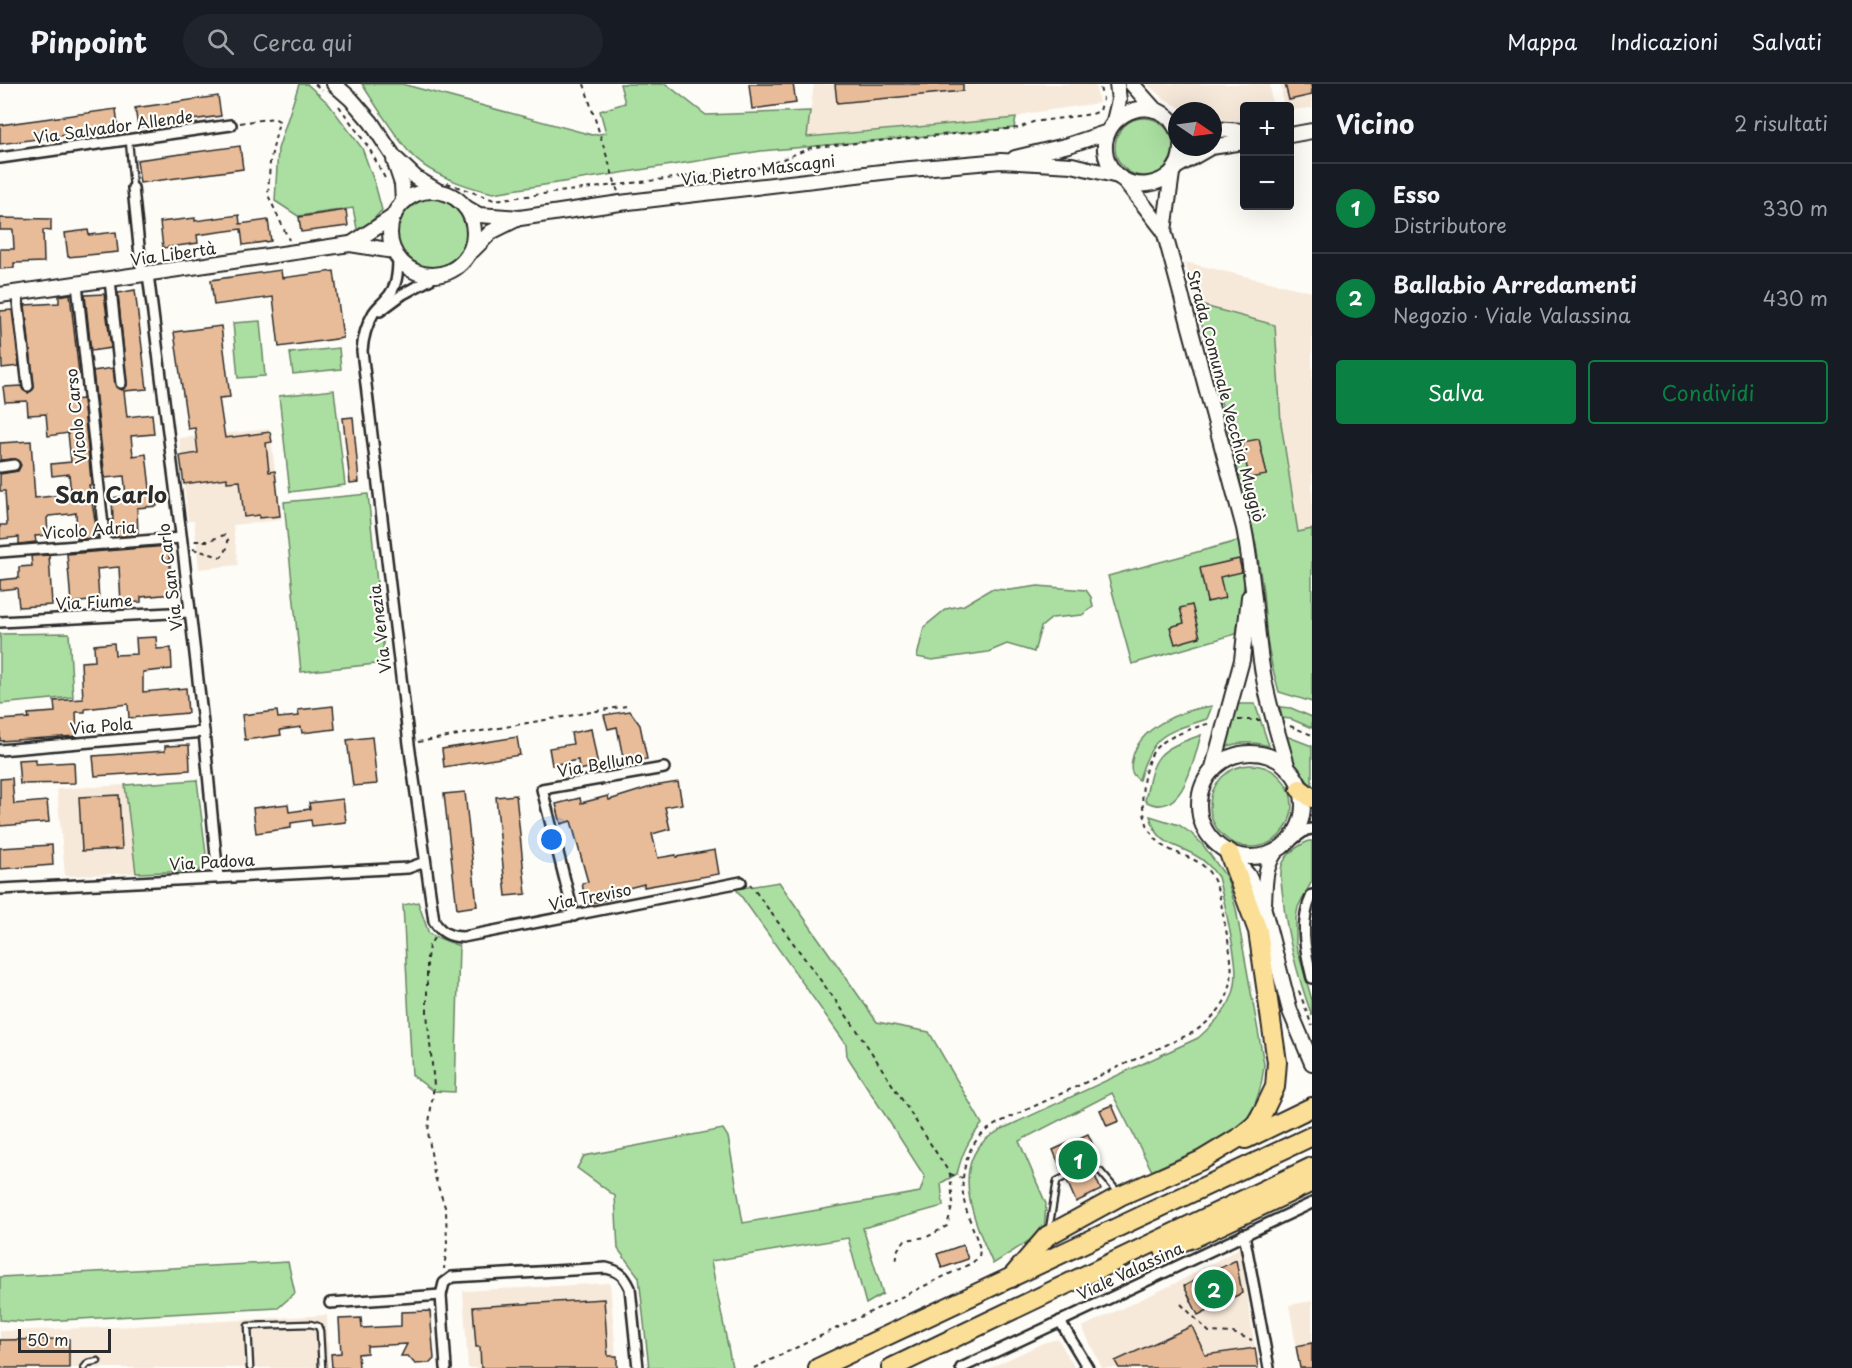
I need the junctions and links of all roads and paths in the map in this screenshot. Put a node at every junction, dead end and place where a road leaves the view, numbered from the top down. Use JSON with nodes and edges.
{"nodes":[{"id":1,"x":315,"y":84,"type":"edge"},
{"id":2,"x":584,"y":84,"type":"edge"},
{"id":3,"x":1099,"y":84,"type":"edge"},
{"id":4,"x":1117,"y":84,"type":"edge"},
{"id":5,"x":1132,"y":84,"type":"edge"},
{"id":6,"x":331,"y":90,"type":"edge"},
{"id":7,"x":336,"y":103,"type":"dead end"},
{"id":8,"x":1155,"y":110,"type":"junction"},
{"id":9,"x":1168,"y":119,"type":"edge"},
{"id":10,"x":231,"y":125,"type":"joint"},
{"id":11,"x":1111,"y":126,"type":"junction"},
{"id":12,"x":1222,"y":130,"type":"edge"},
{"id":13,"x":1294,"y":130,"type":"edge"},
{"id":14,"x":1240,"y":131,"type":"edge"},
{"id":15,"x":1310,"y":131,"type":"edge"},
{"id":16,"x":1294,"y":134,"type":"edge"},
{"id":17,"x":129,"y":140,"type":"junction"},
{"id":18,"x":1240,"y":143,"type":"edge"},
{"id":19,"x":1178,"y":156,"type":"edge"},
{"id":20,"x":0,"y":158,"type":"edge"},
{"id":21,"x":394,"y":158,"type":"junction"},
{"id":22,"x":1001,"y":161,"type":"junction"},
{"id":23,"x":1174,"y":170,"type":"junction"},
{"id":24,"x":1121,"y":178,"type":"junction"},
{"id":25,"x":392,"y":184,"type":"dead end"},
{"id":26,"x":441,"y":186,"type":"junction"},
{"id":27,"x":616,"y":186,"type":"junction"},
{"id":28,"x":133,"y":188,"type":"joint"},
{"id":29,"x":404,"y":202,"type":"junction"},
{"id":30,"x":620,"y":203,"type":"junction"},
{"id":31,"x":465,"y":207,"type":"junction"},
{"id":32,"x":394,"y":216,"type":"junction"},
{"id":33,"x":520,"y":218,"type":"junction"},
{"id":34,"x":1164,"y":231,"type":"junction"},
{"id":35,"x":350,"y":244,"type":"junction"},
{"id":36,"x":471,"y":252,"type":"junction"},
{"id":37,"x":296,"y":253,"type":"junction"},
{"id":38,"x":396,"y":255,"type":"junction"},
{"id":39,"x":145,"y":275,"type":"junction"},
{"id":40,"x":436,"y":276,"type":"junction"},
{"id":41,"x":110,"y":280,"type":"junction"},
{"id":42,"x":77,"y":284,"type":"junction"},
{"id":43,"x":17,"y":293,"type":"junction"},
{"id":44,"x":0,"y":295,"type":"edge"},
{"id":45,"x":371,"y":318,"type":"junction"},
{"id":46,"x":121,"y":383,"type":"dead end"},
{"id":47,"x":28,"y":386,"type":"dead end"},
{"id":48,"x":14,"y":465,"type":"dead end"},
{"id":49,"x":0,"y":467,"type":"edge"},
{"id":50,"x":105,"y":544,"type":"junction"},
{"id":51,"x":182,"y":544,"type":"junction"},
{"id":52,"x":0,"y":552,"type":"edge"},
{"id":53,"x":1252,"y":571,"type":"junction"},
{"id":54,"x":189,"y":612,"type":"junction"},
{"id":55,"x":0,"y":622,"type":"edge"},
{"id":56,"x":626,"y":706,"type":"dead end"},
{"id":57,"x":1235,"y":720,"type":"dead end"},
{"id":58,"x":1267,"y":720,"type":"dead end"},
{"id":59,"x":1215,"y":722,"type":"dead end"},
{"id":60,"x":1290,"y":726,"type":"dead end"},
{"id":61,"x":204,"y":732,"type":"junction"},
{"id":62,"x":1312,"y":735,"type":"edge"},
{"id":63,"x":409,"y":744,"type":"junction"},
{"id":64,"x":0,"y":750,"type":"edge"},
{"id":65,"x":664,"y":768,"type":"dead end"},
{"id":66,"x":1288,"y":769,"type":"junction"},
{"id":67,"x":1212,"y":771,"type":"junction"},
{"id":68,"x":1308,"y":796,"type":"edge"},
{"id":69,"x":1312,"y":829,"type":"edge"},
{"id":70,"x":1281,"y":848,"type":"junction"},
{"id":71,"x":1228,"y":853,"type":"junction"},
{"id":72,"x":425,"y":862,"type":"junction"},
{"id":73,"x":218,"y":877,"type":"junction"},
{"id":74,"x":741,"y":882,"type":"joint"},
{"id":75,"x":0,"y":889,"type":"edge"},
{"id":76,"x":1312,"y":895,"type":"edge"},
{"id":77,"x":1263,"y":906,"type":"junction"},
{"id":78,"x":574,"y":916,"type":"junction"},
{"id":79,"x":442,"y":931,"type":"junction"},
{"id":80,"x":1312,"y":978,"type":"edge"},
{"id":81,"x":1312,"y":1063,"type":"edge"},
{"id":82,"x":1312,"y":1107,"type":"edge"},
{"id":83,"x":1312,"y":1136,"type":"edge"},
{"id":84,"x":1202,"y":1160,"type":"junction"},
{"id":85,"x":1312,"y":1167,"type":"edge"},
{"id":86,"x":1092,"y":1171,"type":"dead end"},
{"id":87,"x":950,"y":1174,"type":"junction"},
{"id":88,"x":1065,"y":1177,"type":"dead end"},
{"id":89,"x":962,"y":1178,"type":"junction"},
{"id":90,"x":1312,"y":1182,"type":"edge"},
{"id":91,"x":1120,"y":1196,"type":"junction"},
{"id":92,"x":1312,"y":1203,"type":"edge"},
{"id":93,"x":1244,"y":1234,"type":"junction"},
{"id":94,"x":1047,"y":1236,"type":"junction"},
{"id":95,"x":896,"y":1264,"type":"dead end"},
{"id":96,"x":1082,"y":1276,"type":"junction"},
{"id":97,"x":1011,"y":1278,"type":"junction"},
{"id":98,"x":447,"y":1281,"type":"junction"},
{"id":99,"x":441,"y":1295,"type":"junction"},
{"id":100,"x":330,"y":1303,"type":"dead end"},
{"id":101,"x":1181,"y":1304,"type":"dead end"},
{"id":102,"x":1060,"y":1321,"type":"junction"},
{"id":103,"x":1265,"y":1347,"type":"junction"},
{"id":104,"x":98,"y":1361,"type":"dead end"},
{"id":105,"x":84,"y":1368,"type":"edge"},
{"id":106,"x":250,"y":1368,"type":"edge"},
{"id":107,"x":322,"y":1368,"type":"edge"},
{"id":108,"x":446,"y":1368,"type":"edge"},
{"id":109,"x":638,"y":1368,"type":"edge"},
{"id":110,"x":754,"y":1368,"type":"edge"},
{"id":111,"x":818,"y":1368,"type":"edge"},
{"id":112,"x":891,"y":1368,"type":"edge"},
{"id":113,"x":961,"y":1368,"type":"edge"},
{"id":114,"x":1088,"y":1368,"type":"edge"},
{"id":115,"x":1269,"y":1368,"type":"edge"}],
"edges":[{"from":1,"to":6,"type":"path"},
{"from":2,"to":27,"type":"path"},
{"from":3,"to":27,"type":"path"},
{"from":4,"to":11,"type":"main road"},
{"from":5,"to":8,"type":"main road"},
{"from":6,"to":21,"type":"main road"},
{"from":7,"to":25,"type":"path"},
{"from":8,"to":9,"type":"main road"},
{"from":8,"to":11,"type":"main road","name":"Via Pietro Mascagni"},
{"from":10,"to":17,"type":"street","name":"Via Salvador Allende"},
{"from":10,"to":37,"type":"path"},
{"from":11,"to":22,"type":"main road","name":"Via Pietro Mascagni"},
{"from":11,"to":24,"type":"main road"},
{"from":12,"to":14,"type":"main road"},
{"from":13,"to":15,"type":"main road"},
{"from":15,"to":16,"type":"main road"},
{"from":17,"to":20,"type":"street","name":"Via Salvador Allende"},
{"from":17,"to":28,"type":"lane"},
{"from":18,"to":23,"type":"main road"},
{"from":19,"to":23,"type":"main road"},
{"from":21,"to":26,"type":"main road"},
{"from":21,"to":29,"type":"main road"},
{"from":22,"to":24,"type":"main road","name":"Via Pietro Mascagni"},
{"from":22,"to":30,"type":"main road","name":"Via Pietro Mascagni"},
{"from":23,"to":24,"type":"main road","name":"Via Pietro Mascagni"},
{"from":23,"to":34,"type":"main road"},
{"from":24,"to":34,"type":"main road"},
{"from":26,"to":27,"type":"path"},
{"from":26,"to":29,"type":"main road"},
{"from":26,"to":31,"type":"main road"},
{"from":27,"to":30,"type":"path"},
{"from":28,"to":39,"type":"street","name":"Via San Carlo"},
{"from":29,"to":32,"type":"main road"},
{"from":30,"to":33,"type":"main road","name":"Via Pietro Mascagni"},
{"from":31,"to":33,"type":"main road","name":"Via Pietro Mascagni"},
{"from":31,"to":36,"type":"main road"},
{"from":32,"to":35,"type":"main road","name":"Via Libertà"},
{"from":32,"to":38,"type":"main road"},
{"from":33,"to":36,"type":"main road","name":"Via Pietro Mascagni"},
{"from":34,"to":53,"type":"main road","name":"Strada Comunale Vecchia Muggiò"},
{"from":35,"to":37,"type":"main road","name":"Via Libertà"},
{"from":35,"to":38,"type":"main road","name":"Via Libertà"},
{"from":36,"to":40,"type":"main road"},
{"from":37,"to":39,"type":"main road","name":"Via Libertà"},
{"from":38,"to":40,"type":"main road"},
{"from":38,"to":45,"type":"street","name":"Via Venezia"},
{"from":39,"to":41,"type":"main road","name":"Via Libertà"},
{"from":39,"to":51,"type":"street","name":"Via San Carlo"},
{"from":40,"to":45,"type":"street"},
{"from":41,"to":42,"type":"main road","name":"Via Libertà"},
{"from":41,"to":46,"type":"street"},
{"from":42,"to":43,"type":"main road","name":"Via Libertà"},
{"from":42,"to":50,"type":"street","name":"Vicolo Carso"},
{"from":43,"to":44,"type":"main road","name":"Via Libertà"},
{"from":43,"to":47,"type":"street"},
{"from":45,"to":63,"type":"street","name":"Via Venezia"},
{"from":48,"to":49,"type":"street"},
{"from":50,"to":51,"type":"street","name":"Vicolo Adria"},
{"from":50,"to":52,"type":"street","name":"Vicolo Adria"},
{"from":51,"to":51,"type":"path"},
{"from":51,"to":54,"type":"street","name":"Via San Carlo"},
{"from":53,"to":66,"type":"main road","name":"Strada Comunale Vecchia Muggiò"},
{"from":53,"to":67,"type":"main road","name":"Strada Comunale Vecchia Muggiò"},
{"from":54,"to":55,"type":"street","name":"Via Fiume"},
{"from":54,"to":61,"type":"street","name":"Via San Carlo"},
{"from":56,"to":63,"type":"path"},
{"from":57,"to":58,"type":"path"},
{"from":59,"to":89,"type":"path"},
{"from":60,"to":62,"type":"path"},
{"from":61,"to":64,"type":"street","name":"Via Pola"},
{"from":61,"to":73,"type":"street","name":"Via San Carlo"},
{"from":63,"to":72,"type":"street","name":"Via Venezia"},
{"from":65,"to":78,"type":"street","name":"Via Belluno"},
{"from":66,"to":67,"type":"main road"},
{"from":66,"to":68,"type":"main road"},
{"from":67,"to":71,"type":"main road"},
{"from":68,"to":70,"type":"main road"},
{"from":69,"to":70,"type":"street"},
{"from":70,"to":71,"type":"main road"},
{"from":70,"to":77,"type":"main road"},
{"from":71,"to":77,"type":"main road"},
{"from":71,"to":84,"type":"highway"},
{"from":72,"to":73,"type":"street","name":"Via Padova"},
{"from":72,"to":79,"type":"street","name":"Via Venezia"},
{"from":73,"to":75,"type":"street","name":"Via Padova"},
{"from":74,"to":78,"type":"street","name":"Via Treviso"},
{"from":74,"to":87,"type":"path"},
{"from":76,"to":80,"type":"street"},
{"from":77,"to":81,"type":"main road"},
{"from":78,"to":79,"type":"street","name":"Via Treviso"},
{"from":79,"to":98,"type":"path"},
{"from":82,"to":84,"type":"highway"},
{"from":83,"to":97,"type":"highway"},
{"from":84,"to":91,"type":"highway"},
{"from":85,"to":96,"type":"highway"},
{"from":86,"to":91,"type":"lane"},
{"from":87,"to":89,"type":"path"},
{"from":87,"to":95,"type":"path"},
{"from":88,"to":94,"type":"lane"},
{"from":89,"to":110,"type":"path"},
{"from":90,"to":96,"type":"highway"},
{"from":91,"to":94,"type":"highway"},
{"from":92,"to":93,"type":"street","name":"Viale Valassina"},
{"from":93,"to":102,"type":"street","name":"Viale Valassina"},
{"from":93,"to":103,"type":"street"},
{"from":94,"to":97,"type":"highway"},
{"from":96,"to":112,"type":"highway"},
{"from":97,"to":111,"type":"highway"},
{"from":98,"to":99,"type":"street"},
{"from":98,"to":109,"type":"street"},
{"from":99,"to":100,"type":"street"},
{"from":99,"to":108,"type":"street"},
{"from":101,"to":103,"type":"path"},
{"from":102,"to":113,"type":"street","name":"Viale Valassina"},
{"from":102,"to":114,"type":"street"},
{"from":103,"to":115,"type":"street"},
{"from":104,"to":105,"type":"lane"},
{"from":106,"to":107,"type":"lane"}]}
